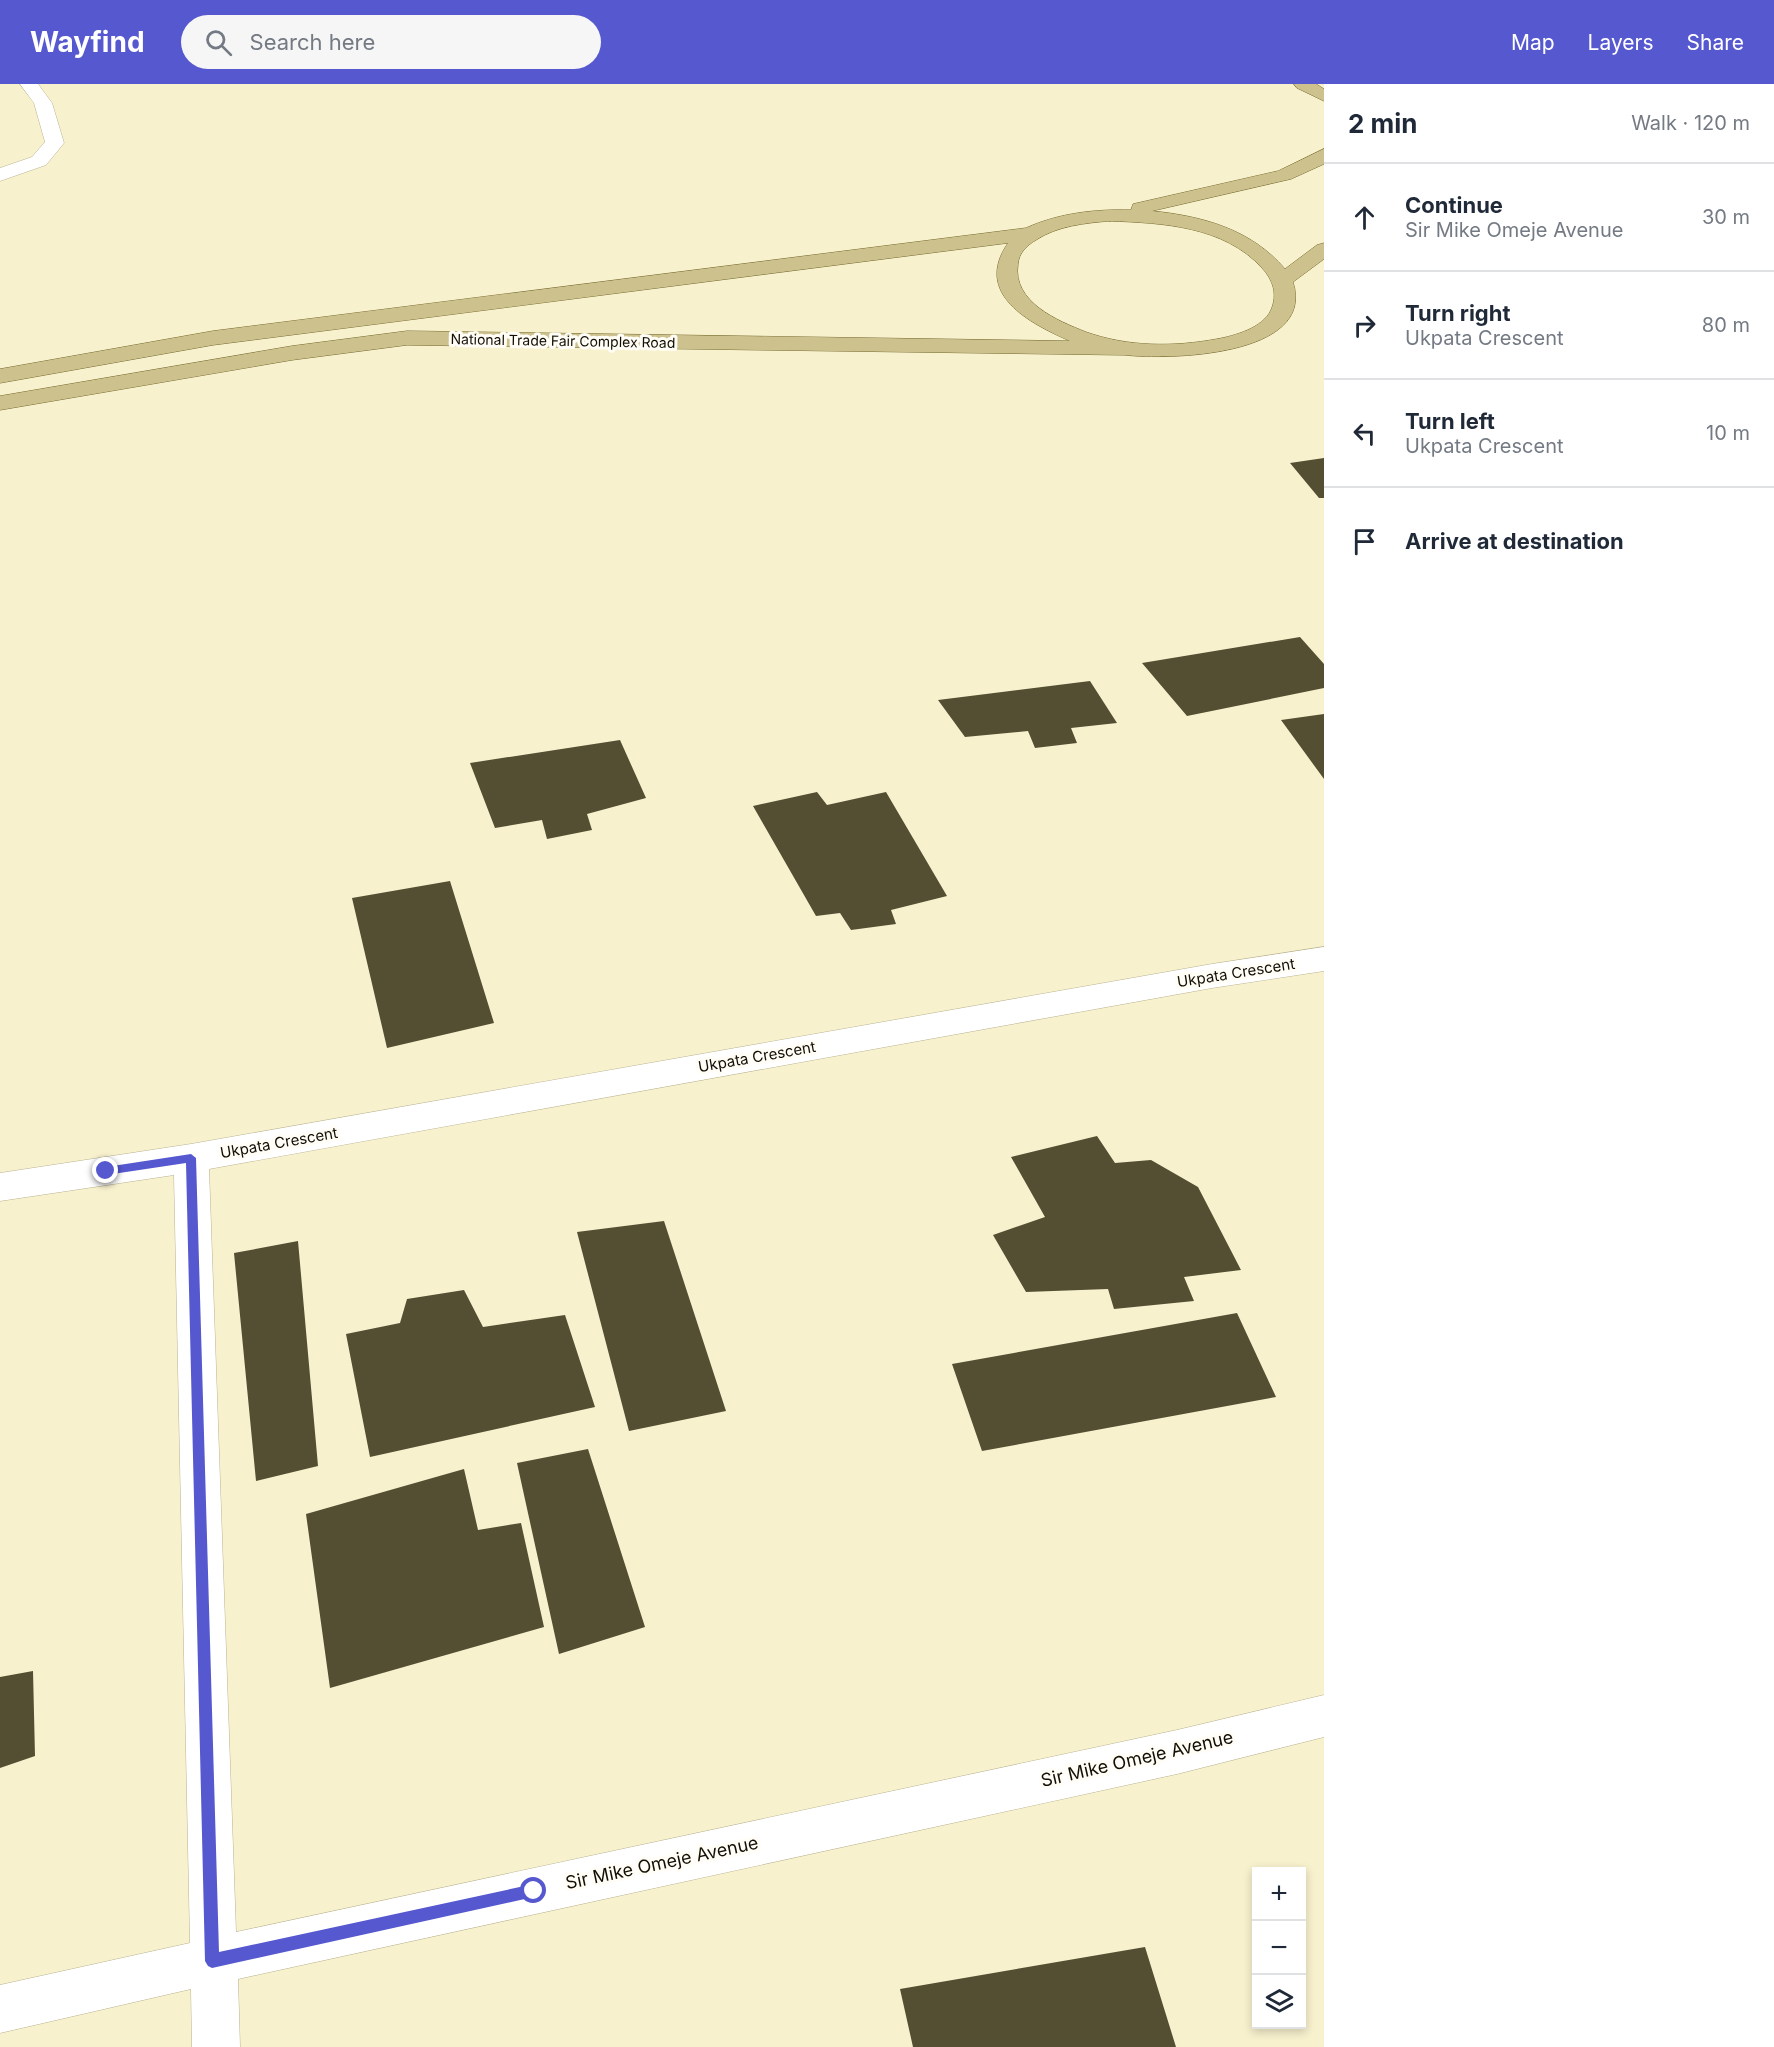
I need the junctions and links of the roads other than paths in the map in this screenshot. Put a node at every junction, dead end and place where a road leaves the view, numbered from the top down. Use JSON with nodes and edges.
{"nodes":[{"id":1,"x":29,"y":84,"type":"edge"},
{"id":2,"x":1303,"y":84,"type":"edge"},
{"id":3,"x":1324,"y":96,"type":"edge"},
{"id":4,"x":1324,"y":155,"type":"edge"},
{"id":5,"x":0,"y":175,"type":"edge"},
{"id":6,"x":1110,"y":215,"type":"junction"},
{"id":7,"x":1030,"y":234,"type":"junction"},
{"id":8,"x":1324,"y":249,"type":"edge"},
{"id":9,"x":1282,"y":280,"type":"junction"},
{"id":10,"x":1130,"y":348,"type":"junction"},
{"id":11,"x":0,"y":376,"type":"edge"},
{"id":12,"x":0,"y":403,"type":"edge"},
{"id":13,"x":1324,"y":958,"type":"edge"},
{"id":14,"x":191,"y":1158,"type":"junction"},
{"id":15,"x":0,"y":1187,"type":"edge"},
{"id":16,"x":1324,"y":1716,"type":"edge"},
{"id":17,"x":212,"y":1961,"type":"junction"},
{"id":18,"x":0,"y":2009,"type":"edge"},
{"id":19,"x":216,"y":2047,"type":"edge"}],
"edges":[{"from":1,"to":5,"type":"street"},
{"from":2,"to":3,"type":"main road"},
{"from":4,"to":6,"type":"main road"},
{"from":6,"to":7,"type":"main road"},
{"from":6,"to":9,"type":"main road"},
{"from":7,"to":10,"type":"main road"},
{"from":7,"to":11,"type":"main road"},
{"from":8,"to":9,"type":"main road"},
{"from":9,"to":10,"type":"main road"},
{"from":10,"to":12,"type":"main road","name":"National Trade Fair Complex Road"},
{"from":13,"to":14,"type":"street","name":"Ukpata Crescent"},
{"from":14,"to":15,"type":"street","name":"Ukpata Crescent"},
{"from":14,"to":17,"type":"street"},
{"from":16,"to":17,"type":"street","name":"Sir Mike Omeje Avenue"},
{"from":17,"to":18,"type":"street","name":"Sir Mike Omeje Avenue"},
{"from":17,"to":19,"type":"street"}]}
